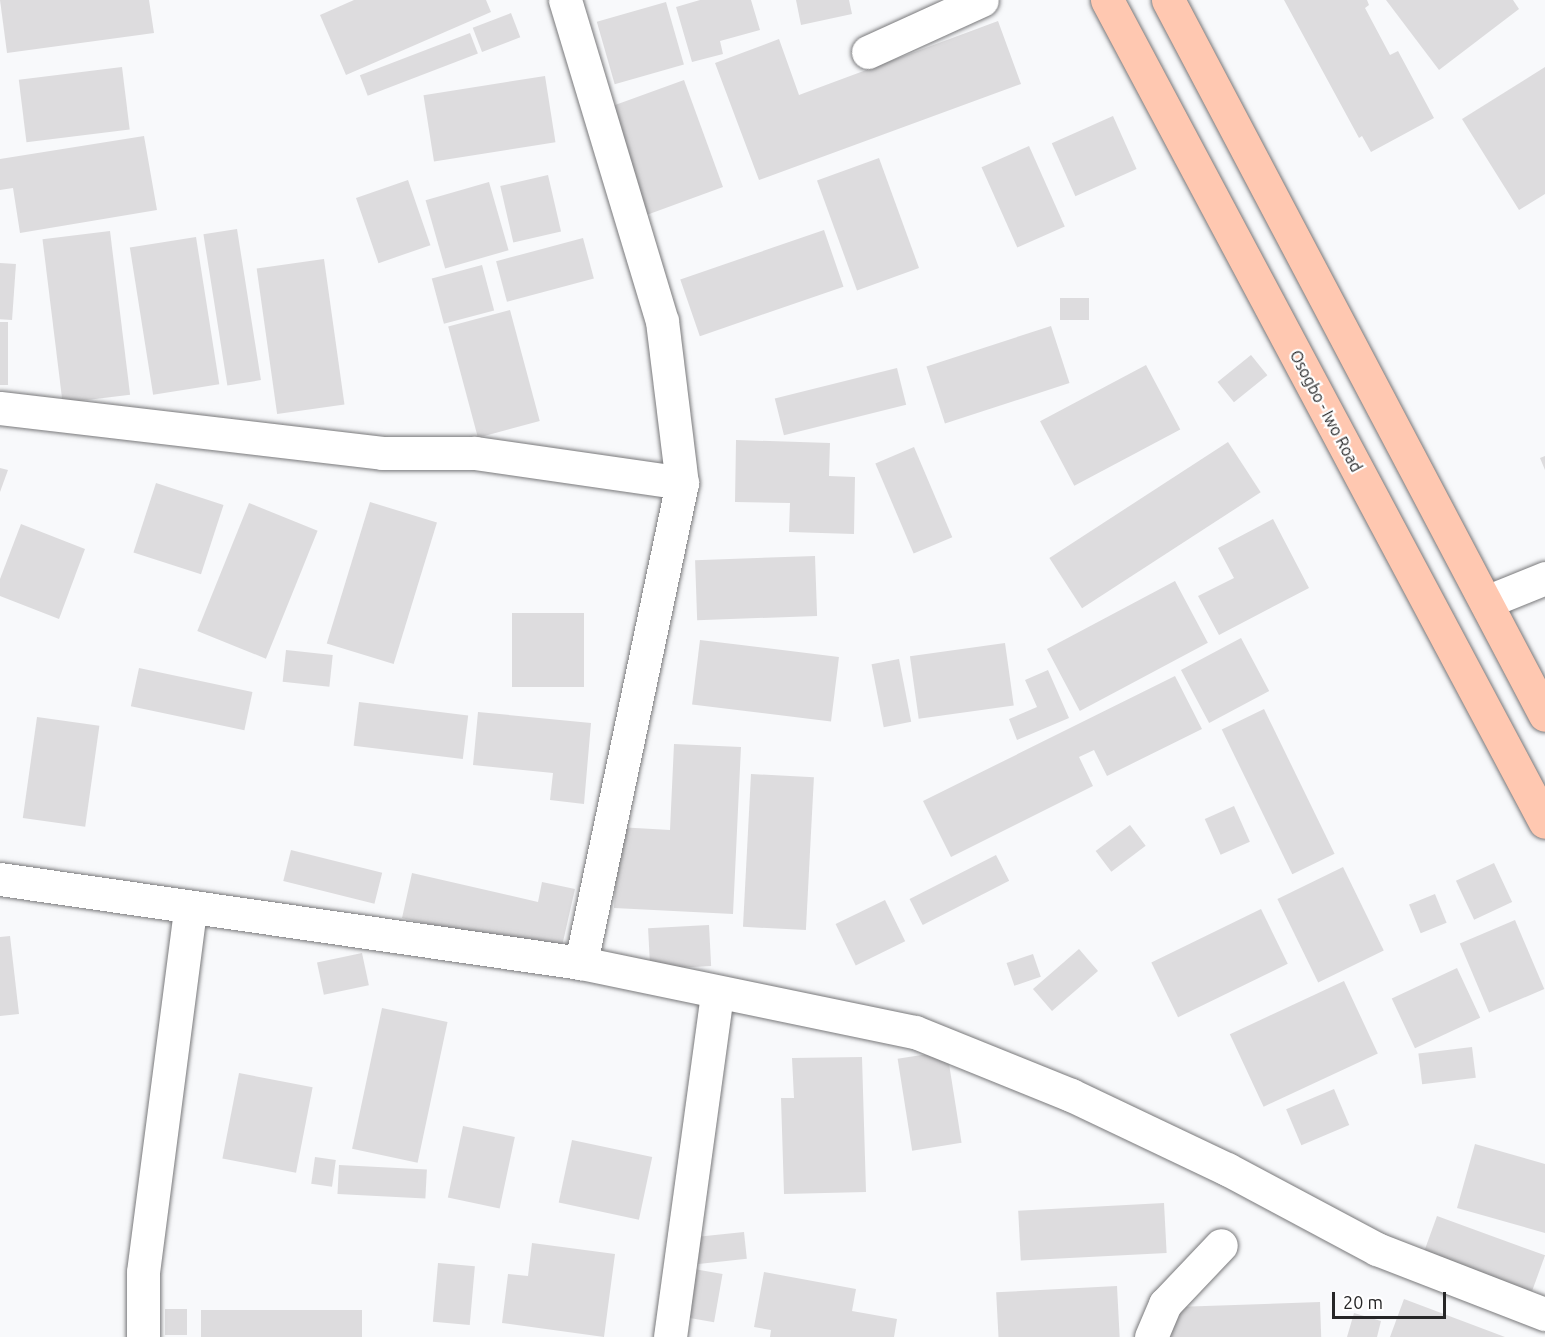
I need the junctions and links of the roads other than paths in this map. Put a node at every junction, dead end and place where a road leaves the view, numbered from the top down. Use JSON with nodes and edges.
{"nodes":[{"id":1,"x":565,"y":0,"type":"edge"},
{"id":2,"x":982,"y":0,"type":"edge"},
{"id":3,"x":1107,"y":0,"type":"edge"},
{"id":4,"x":1168,"y":0,"type":"edge"},
{"id":5,"x":868,"y":52,"type":"dead end"},
{"id":6,"x":0,"y":408,"type":"edge"},
{"id":7,"x":682,"y":483,"type":"junction"},
{"id":8,"x":1545,"y":578,"type":"edge"},
{"id":9,"x":1486,"y":602,"type":"junction"},
{"id":10,"x":1545,"y":714,"type":"edge"},
{"id":11,"x":1545,"y":822,"type":"edge"},
{"id":12,"x":0,"y":879,"type":"edge"},
{"id":13,"x":190,"y":909,"type":"junction"},
{"id":14,"x":581,"y":963,"type":"junction"},
{"id":15,"x":717,"y":994,"type":"junction"},
{"id":16,"x":1221,"y":1245,"type":"dead end"},
{"id":17,"x":1545,"y":1314,"type":"edge"},
{"id":18,"x":143,"y":1337,"type":"edge"},
{"id":19,"x":670,"y":1337,"type":"edge"},
{"id":20,"x":1151,"y":1337,"type":"edge"}],
"edges":[{"from":1,"to":7,"type":"street"},
{"from":2,"to":5,"type":"street"},
{"from":3,"to":11,"type":"main road","name":"Osogbo - Iwo Road"},
{"from":4,"to":9,"type":"main road"},
{"from":6,"to":7,"type":"street"},
{"from":7,"to":14,"type":"street"},
{"from":8,"to":9,"type":"street"},
{"from":9,"to":10,"type":"main road"},
{"from":12,"to":13,"type":"street"},
{"from":13,"to":14,"type":"street"},
{"from":13,"to":18,"type":"street"},
{"from":14,"to":15,"type":"street"},
{"from":15,"to":17,"type":"street"},
{"from":15,"to":19,"type":"street"},
{"from":16,"to":20,"type":"street"}]}
